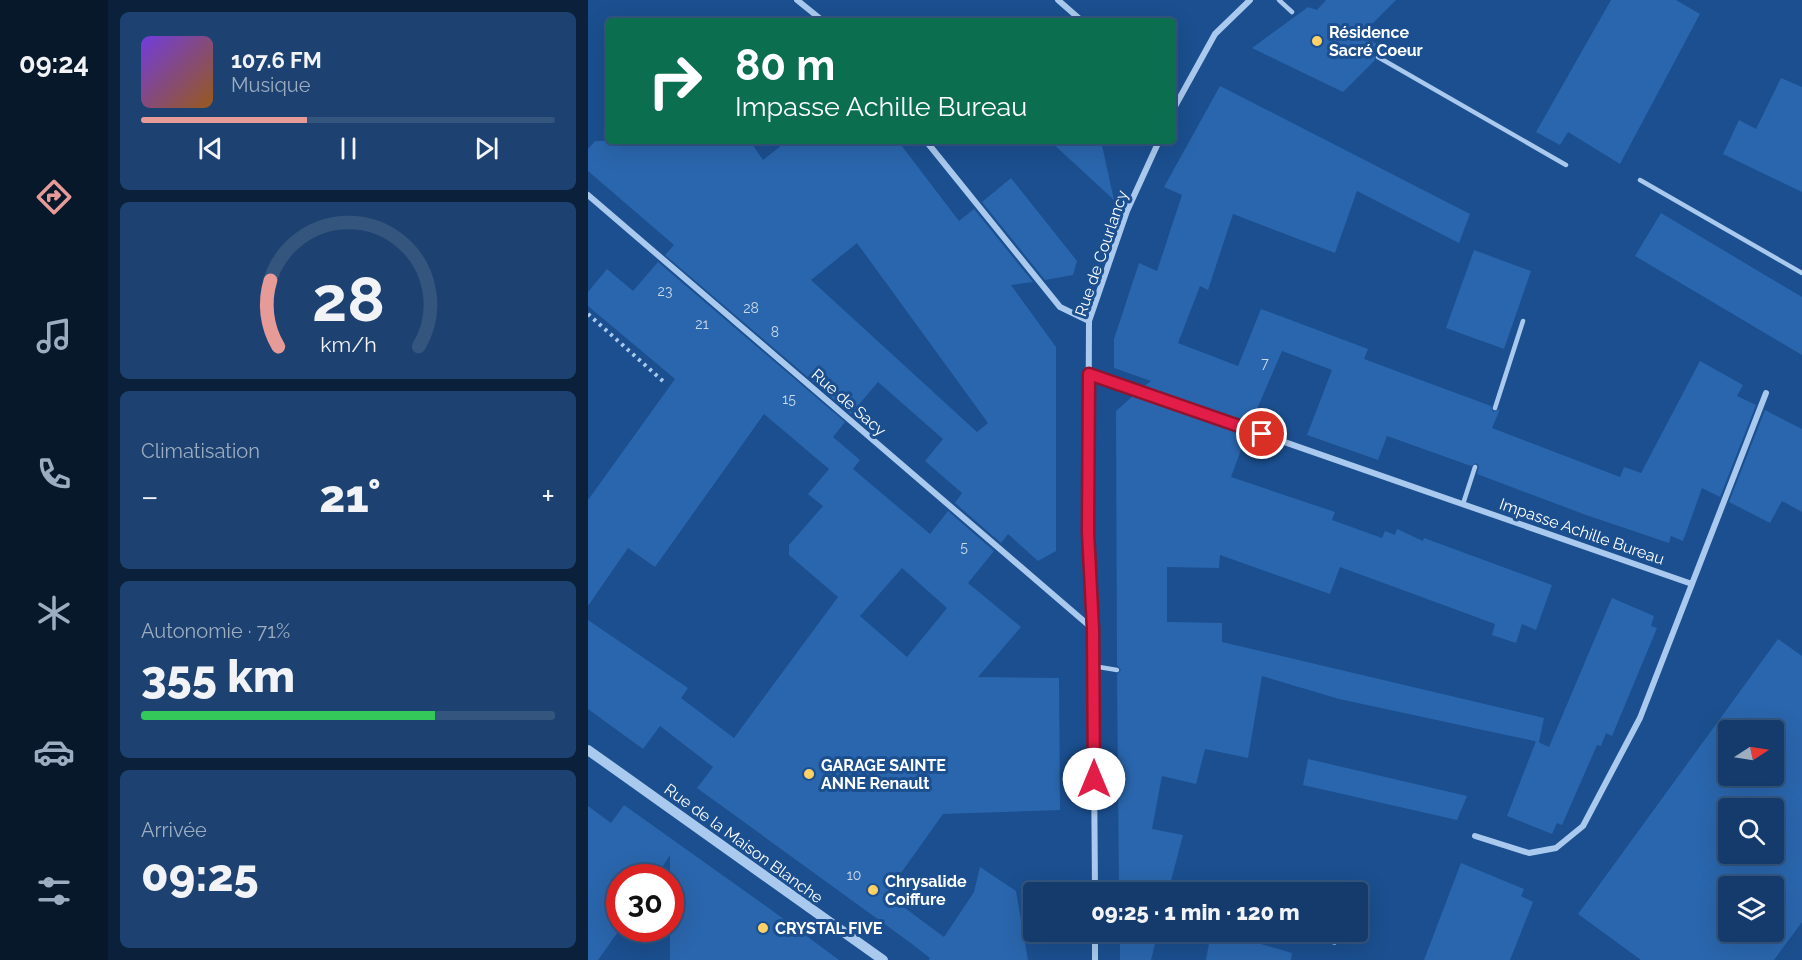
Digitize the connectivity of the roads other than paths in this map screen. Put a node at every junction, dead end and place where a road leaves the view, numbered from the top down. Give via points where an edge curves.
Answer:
1 (797, 0) edge
2 (1058, 0) edge
3 (1250, 0) edge
4 (1279, 0) edge
5 (1292, 12) dead end
6 (819, 18) edge
7 (1079, 18) edge
8 (1378, 57) dead end
9 (1176, 102) edge
10 (928, 144) edge
11 (1158, 144) edge
12 (1566, 165) dead end
13 (1640, 180) dead end
14 (588, 195) edge
15 (1802, 273) edge
16 (1089, 321) junction
17 (1524, 321) dead end
18 (1089, 374) junction
19 (1766, 393) dead end
20 (1495, 408) dead end
21 (1475, 467) dead end
22 (1463, 504) junction
23 (1692, 584) junction
24 (1093, 629) junction
25 (1093, 666) junction
26 (1117, 670) dead end
27 (588, 750) edge
28 (1475, 836) dead end
29 (1095, 882) edge
30 (1095, 942) edge
31 (883, 960) edge
32 (1095, 960) edge

1 - 6 street
2 - 7 street
3 - 9 street via 1215,34
4 - 5 lane
8 - 12 lane
10 - 16 street via 1060,307
11 - 16 street, Rue de Courlancy via 1127,211
13 - 15 lane
14 - 24 street, Rue de Sacy
16 - 18 street, Rue de Courlancy
17 - 20 lane
18 - 22 street, Impasse Achille Bureau
18 - 24 street, Rue de Courlancy via 1088,532
19 - 23 street
21 - 22 lane
22 - 23 street, Impasse Achille Bureau
23 - 28 street via 1640,718 1583,826 1556,848 1529,853
24 - 25 street, Rue de Courlancy
25 - 26 lane
25 - 29 street, Rue de Courlancy
27 - 31 street, Rue de la Maison Blanche
30 - 32 street

